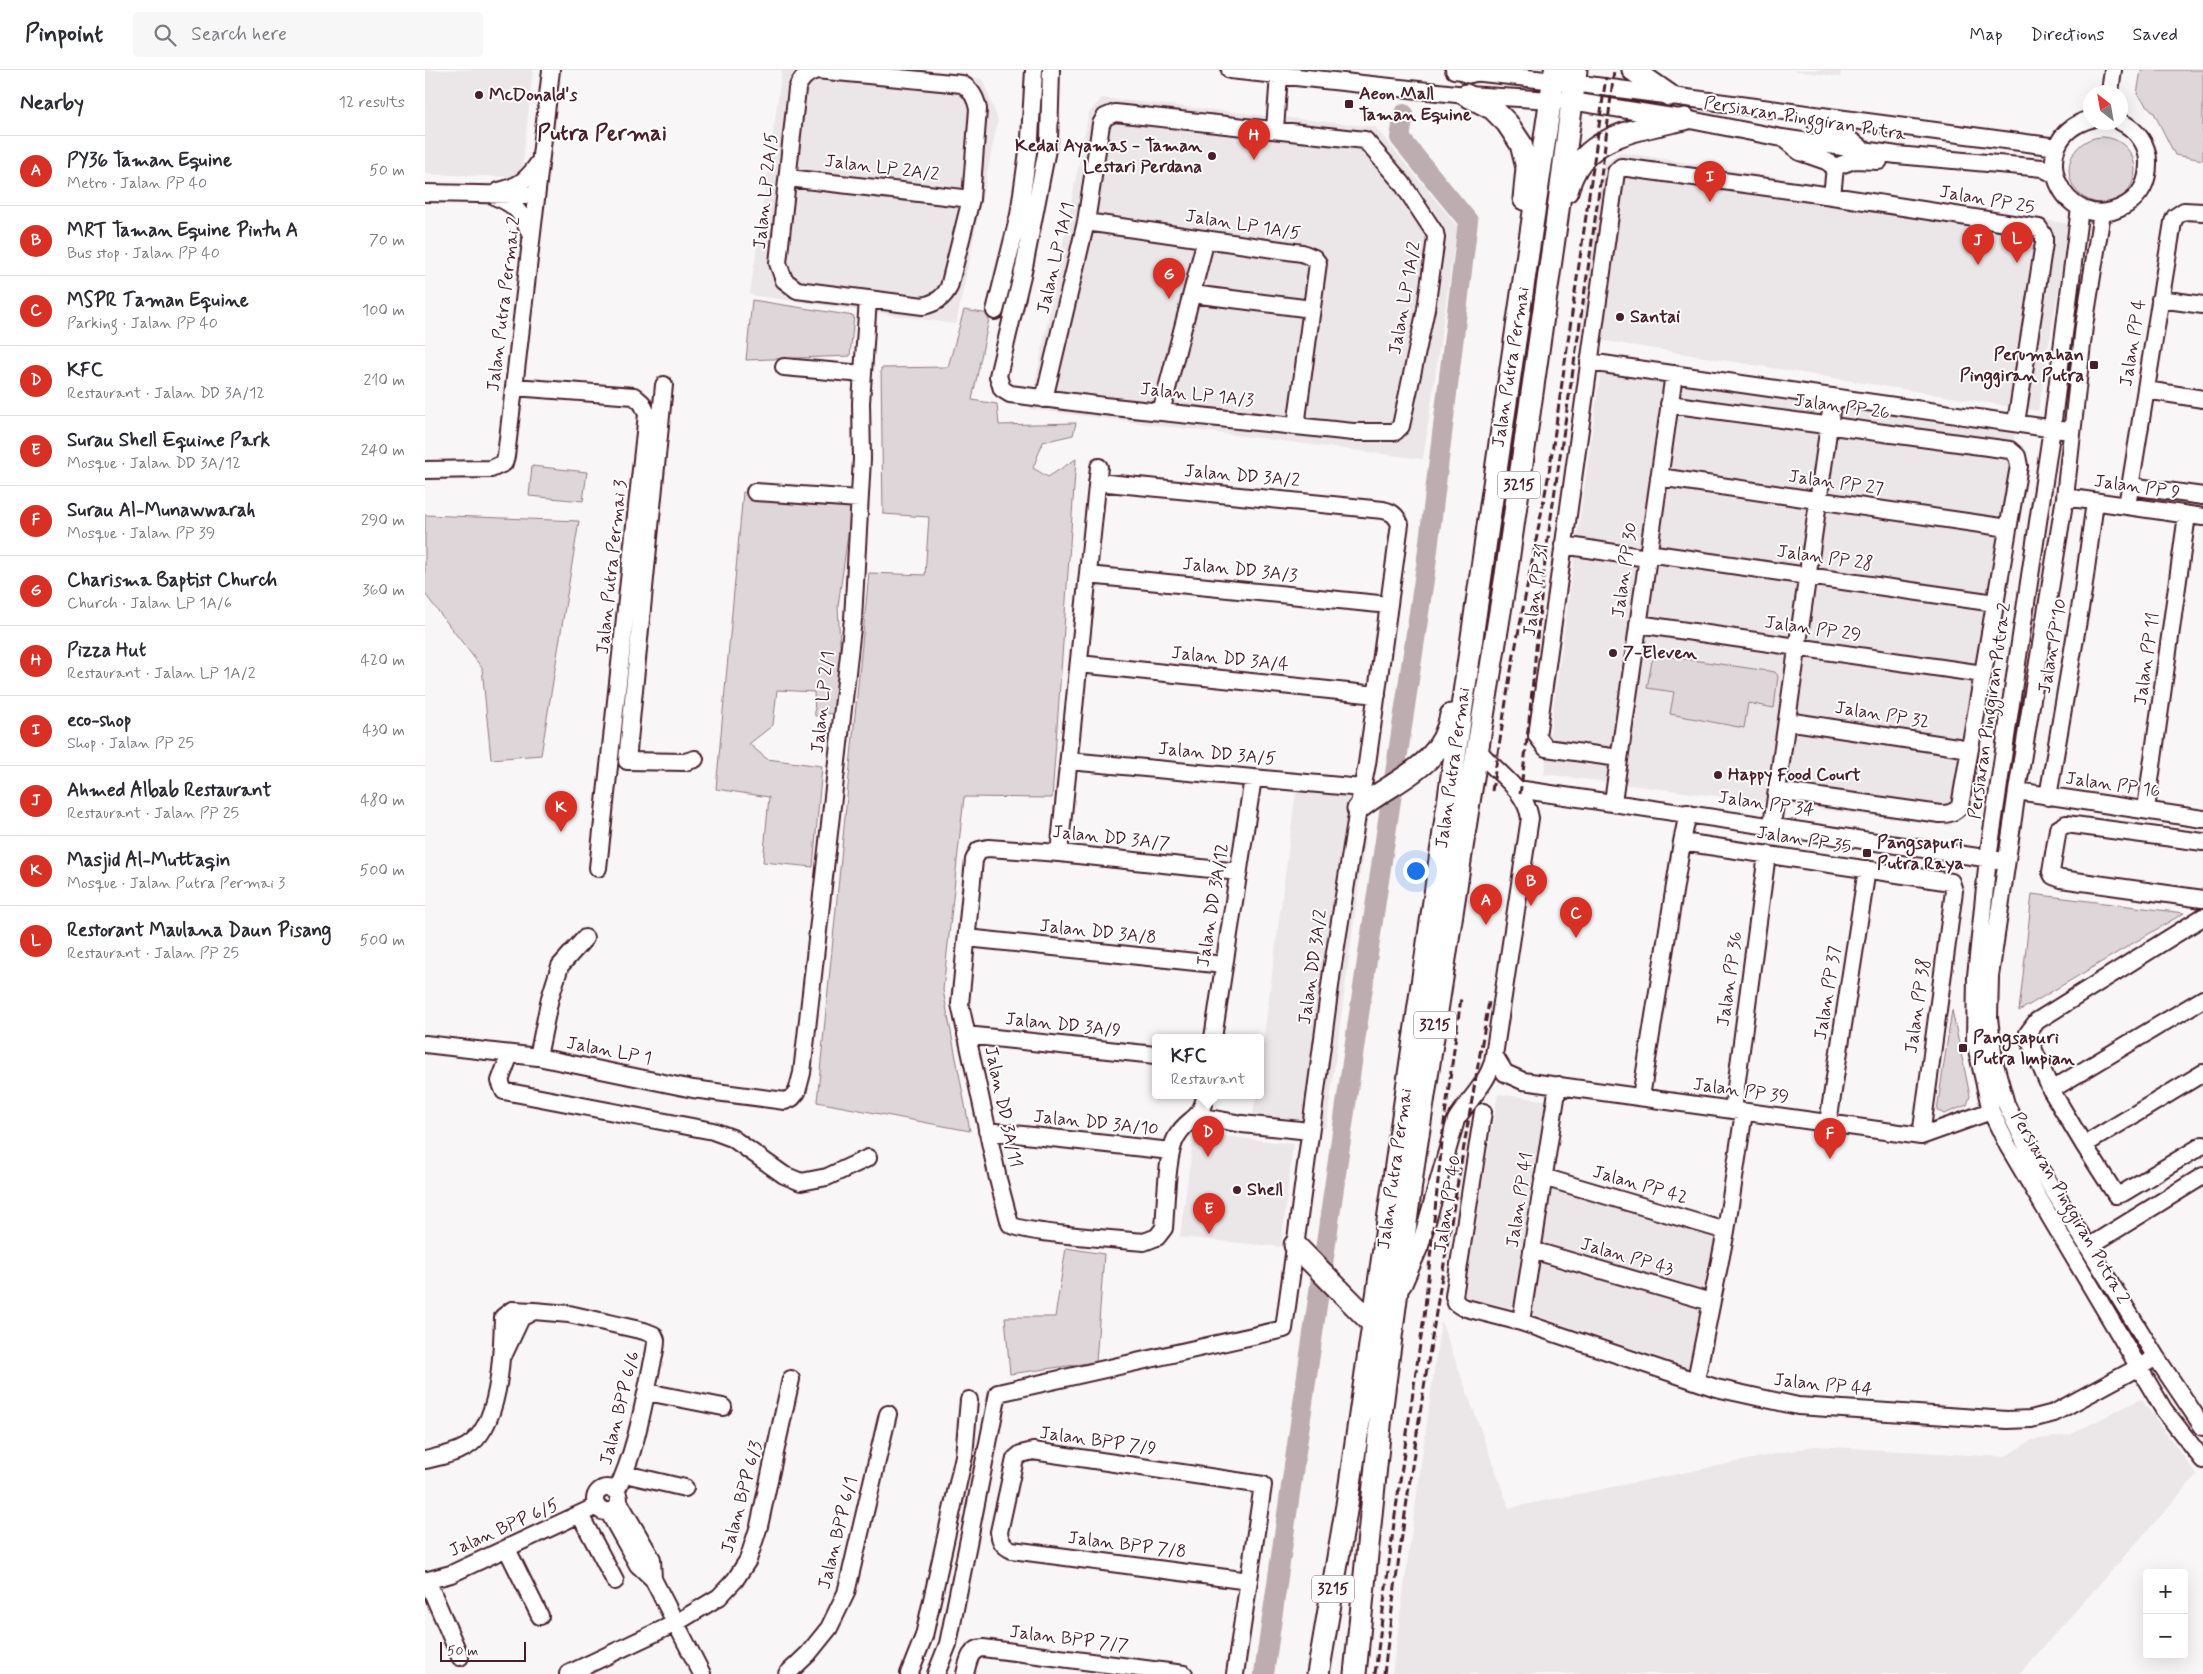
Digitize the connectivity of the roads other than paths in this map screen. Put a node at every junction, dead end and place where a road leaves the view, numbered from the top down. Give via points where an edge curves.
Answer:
1 (551, 70) edge
2 (1034, 70) edge
3 (1051, 70) edge
4 (1230, 70) edge
5 (1633, 70) edge
6 (2113, 70) edge
7 (1466, 71) edge
8 (893, 74) edge
9 (1279, 75) junction
10 (1563, 84) edge
11 (2111, 85) edge
12 (1466, 94) junction
13 (1669, 95) junction
14 (1815, 115) junction
15 (1685, 119) junction
16 (2083, 122) edge
17 (1101, 124) joint
18 (2128, 126) edge
19 (1275, 129) junction
20 (1782, 138) junction
21 (2057, 147) junction
22 (1864, 149) junction
23 (1897, 155) junction
24 (540, 161) junction
25 (1835, 167) junction
26 (2054, 174) junction
27 (787, 178) junction
28 (425, 193) edge
29 (487, 194) junction
30 (536, 195) junction
31 (1832, 196) junction
32 (971, 199) junction
33 (2081, 208) junction
34 (2203, 212) edge
35 (2102, 213) junction
36 (1557, 218) junction
37 (1086, 222) junction
38 (531, 237) junction
39 (1206, 239) junction
40 (1192, 294) junction
41 (868, 299) junction
42 (2160, 299) junction
43 (2203, 305) edge
44 (1312, 309) junction
45 (1519, 309) junction
46 (995, 311) dead end
47 (1589, 362) junction
48 (784, 368) dead end
49 (863, 374) junction
50 (1674, 374) junction
51 (664, 385) dead end
52 (514, 387) junction
53 (2146, 390) junction
54 (1833, 397) junction
55 (1044, 399) junction
56 (2203, 399) edge
57 (1669, 404) junction
58 (1161, 412) junction
59 (2016, 423) junction
60 (1295, 426) junction
61 (1401, 426) joint
62 (1829, 426) junction
63 (2052, 428) junction
64 (2072, 431) junction
65 (425, 470) edge
66 (1659, 477) junction
67 (2130, 486) junction
68 (755, 492) dead end
69 (2203, 496) edge
70 (2065, 497) junction
71 (859, 499) junction
72 (1818, 500) junction
73 (2095, 502) junction
74 (2127, 506) junction
75 (2187, 515) junction
76 (2203, 517) edge
77 (2008, 528) junction
78 (1563, 545) junction
79 (1648, 556) junction
80 (1483, 559) junction
81 (1088, 575) junction
82 (1808, 576) junction
83 (1995, 603) junction
84 (1389, 605) junction
85 (1638, 624) junction
86 (1797, 647) junction
87 (1079, 664) junction
88 (1983, 674) junction
89 (1377, 695) junction
90 (1787, 721) junction
91 (1970, 749) junction
92 (1478, 750) junction
93 (1619, 758) junction
94 (695, 759) dead end
95 (1069, 761) junction
96 (1253, 778) junction
97 (1517, 789) junction
98 (1777, 791) junction
99 (2017, 791) junction
100 (1365, 797) junction
101 (2048, 797) junction
102 (1613, 802) junction
103 (2146, 809) junction
104 (1688, 813) junction
105 (2203, 819) edge
106 (1772, 825) junction
107 (1682, 842) junction
108 (2203, 842) edge
109 (979, 850) joint
110 (1059, 853) junction
111 (1767, 854) junction
112 (1989, 858) junction
113 (2008, 861) junction
114 (598, 868) dead end
115 (1867, 869) junction
116 (1239, 872) junction
117 (1951, 882) joint
118 (2203, 899) edge
119 (2203, 917) edge
120 (585, 938) dead end
121 (967, 938) junction
122 (1224, 966) junction
123 (2203, 999) edge
124 (966, 1034) junction
125 (1214, 1034) edge
126 (425, 1044) edge
127 (511, 1054) junction
128 (1152, 1055) edge
129 (1494, 1055) junction
130 (538, 1057) junction
131 (2203, 1073) edge
132 (1523, 1081) junction
133 (1559, 1085) junction
134 (2051, 1090) junction
135 (1641, 1097) junction
136 (1204, 1099) edge
137 (785, 1101) joint
138 (1466, 1103) junction
139 (1991, 1110) junction
140 (1738, 1111) junction
141 (1483, 1112) dead end
142 (1198, 1116) junction
143 (1828, 1123) junction
144 (987, 1131) junction
145 (1310, 1131) junction
146 (1921, 1136) junction
147 (2084, 1145) junction
148 (2203, 1145) edge
149 (1171, 1151) junction
150 (868, 1158) dead end
151 (2203, 1176) edge
152 (1543, 1177) junction
153 (1726, 1230) junction
154 (2087, 1247) junction
155 (1301, 1250) junction
156 (1532, 1250) junction
157 (1396, 1300) junction
158 (1456, 1302) joint
159 (1711, 1302) junction
160 (1521, 1322) junction
161 (1373, 1324) junction
162 (2156, 1357) junction
163 (2138, 1367) junction
164 (791, 1379) dead end
165 (1696, 1380) junction
166 (647, 1392) junction
167 (969, 1400) dead end
168 (723, 1407) dead end
169 (888, 1414) dead end
170 (2203, 1427) edge
171 (425, 1460) edge
172 (2203, 1460) edge
173 (625, 1474) junction
174 (685, 1488) dead end
175 (610, 1503) junction
176 (580, 1515) junction
177 (1002, 1544) joint
178 (507, 1549) junction
179 (426, 1581) edge
180 (615, 1581) dead end
181 (1249, 1581) junction
182 (540, 1616) dead end
183 (677, 1623) junction
184 (460, 1657) dead end
185 (568, 1674) edge
186 (702, 1674) edge
187 (787, 1674) edge
188 (909, 1674) edge
189 (936, 1674) edge
190 (965, 1674) edge
191 (1184, 1674) edge
192 (1235, 1674) edge
193 (1318, 1674) edge
194 (1355, 1674) edge

1 - 24 street, Jalan Putra Permai 2
2 - 46 street via 1030,138 1019,215
3 - 55 street, Jalan LP 1A/3 via 1049,139 998,376 1002,389 1010,394
4 - 9 street
5 - 13 main road
6 - 11 street
7 - 10 street
8 - 27 street, Jalan LP 2A/5 via 816,70 804,77 797,89
8 - 32 street via 962,84 973,95 978,109
9 - 12 street
9 - 19 street
10 - 12 street
10 - 13 street, Persiaran Pinggiran Putra
10 - 15 street, Persiaran Pinggiran Putra
10 - 36 main road, Jalan Putra Permai / 3215
10 - 45 main road, Jalan Putra Permai / 3215 via 1544,160
12 - 45 main road via 1493,109 1507,123 1521,144 1527,168 1520,245
13 - 14 street, Persiaran Pinggiran Putra
14 - 21 street, Persiaran Pinggiran Putra
14 - 22 street via 1817,127 1843,135
15 - 20 street, Persiaran Pinggiran Putra
15 - 36 main road via 1625,133 1585,156 1574,172
16 - 21 street via 2072,127
17 - 19 street, Jalan LP 1A/2 via 1105,117 1115,113
17 - 37 street, Jalan LP 1A/1
18 - 35 street via 2144,144 2149,159 2148,175 2142,190 2131,202 2118,210
19 - 61 street, Jalan LP 1A/2 via 1365,140 1402,183 1435,233 1426,310
20 - 22 street, Persiaran Pinggiran Putra
20 - 25 street via 1800,152
21 - 26 street via 2053,160
22 - 23 street, Persiaran Pinggiran Putra
23 - 25 street via 1879,161 1853,160
23 - 26 street, Persiaran Pinggiran Putra via 2043,168
24 - 29 street via 515,188
24 - 30 street, Jalan Putra Permai 2
25 - 31 street
26 - 33 street via 2068,200
27 - 32 street, Jalan LP 2A/2
27 - 41 street, Jalan LP 2A/5 via 778,263 784,280 797,290
28 - 29 street
29 - 30 street
29 - 38 street via 511,202 521,213
30 - 38 street, Jalan Putra Permai 2
31 - 47 street, Jalan PP 25 via 1621,167 1616,172
31 - 59 street, Jalan PP 25 via 2039,228 2045,243
32 - 41 street via 949,287 939,300 923,306
33 - 35 street
33 - 63 street, Persiaran Pinggiran Putra 2
34 - 42 street, Jalan PP 4 via 2184,210 2175,217
35 - 64 street, Persiaran Pinggiran Putra 2
36 - 92 main road, Jalan Putra Permai / 3215
37 - 39 street, Jalan LP 1A/5
37 - 55 street, Jalan LP 1A/1
38 - 52 street, Jalan Putra Permai 2
39 - 40 street
39 - 44 street, Jalan LP 1A/5 via 1302,253 1314,258 1318,263
40 - 44 street
40 - 58 street
41 - 49 street, Jalan LP 2/1
42 - 43 street
42 - 53 street, Jalan PP 4
44 - 60 street, Jalan LP 1A/5
45 - 80 main road, Jalan Putra Permai / 3215
47 - 50 street
47 - 78 street, Jalan PP 31
48 - 49 street
49 - 71 street, Jalan LP 2/1
50 - 54 street
50 - 57 street, Jalan PP 30
51 - 94 street via 627,761 685,762
52 - 65 street, Jalan Putra Permai 2 via 504,463 491,469
52 - 114 street, Jalan Putra Permai 3 via 634,396 642,402 647,414
53 - 56 street
53 - 67 street, Jalan PP 4
54 - 59 street
54 - 62 street
55 - 58 street, Jalan LP 1A/3
57 - 62 street, Jalan PP 26
57 - 66 street, Jalan PP 30
58 - 60 street, Jalan LP 1A/3
59 - 63 street
60 - 61 street, Jalan LP 1A/3 via 1384,434 1395,432
62 - 72 street
62 - 77 street, Jalan PP 26 via 2010,450 2017,456 2019,466
63 - 64 street
63 - 112 street, Persiaran Pinggiran Putra 2
64 - 70 street, Persiaran Pinggiran Putra 2
66 - 72 street, Jalan PP 27
66 - 79 street, Jalan PP 30
67 - 69 street
67 - 74 street, Jalan PP 4
68 - 71 street
70 - 73 street, Jalan PP 9
70 - 99 street, Persiaran Pinggiran Putra 2
71 - 137 street, Jalan LP 2/1 via 853,619 811,1004 797,1092
72 - 77 street, Jalan PP 27
72 - 82 street
73 - 74 street, Jalan PP 9
73 - 101 street, Jalan PP 10
74 - 75 street, Jalan PP 9
75 - 76 street, Jalan PP 9
75 - 103 street, Jalan PP 11
77 - 83 street
78 - 79 street, Jalan PP 28
78 - 93 street, Jalan PP 31 via 1537,736 1546,748
79 - 82 street, Jalan PP 28
79 - 85 street, Jalan PP 30
80 - 100 main road via 1466,616 1448,732 1417,771
80 - 161 main road, Jalan Putra Permai / 3215
81 - 84 street, Jalan DD 3A/3
81 - 84 street, Jalan DD 3A/2 via 1098,475 1390,511 1400,524
81 - 87 street
82 - 83 street, Jalan PP 28
82 - 86 street
83 - 88 street
84 - 89 street, Jalan DD 3A/2
85 - 86 street, Jalan PP 29
85 - 93 street, Jalan PP 30
86 - 88 street, Jalan PP 29
86 - 90 street
87 - 89 street, Jalan DD 3A/4
87 - 95 street
88 - 91 street
89 - 100 street, Jalan DD 3A/2
90 - 91 street, Jalan PP 32
90 - 98 street
91 - 98 street via 1960,806 1948,814
92 - 97 street
92 - 157 main road, Jalan Putra Permai / 3215 via 1417,1142
93 - 102 street, Jalan PP 30
95 - 96 street, Jalan DD 3A/5
95 - 110 street
96 - 100 street, Jalan DD 3A/5
96 - 116 street, Jalan DD 3A/12
97 - 102 street, Jalan PP 34
97 - 129 street via 1530,818
98 - 106 street
99 - 101 street, Jalan PP 16
99 - 113 street, Persiaran Pinggiran Putra 2
100 - 145 street, Jalan DD 3A/2 via 1332,972
101 - 103 street, Jalan PP 16
102 - 104 street, Jalan PP 34
103 - 105 street, Jalan PP 16
104 - 106 street, Jalan PP 34
104 - 107 street
106 - 112 street, Jalan PP 34
107 - 111 street, Jalan PP 35
107 - 135 street
108 - 118 street via 2066,824 2058,829 2051,872 2061,879
109 - 110 street, Jalan DD 3A/7
109 - 121 street, Jalan DD 3A/11 via 974,860
110 - 116 street, Jalan DD 3A/7
111 - 115 street, Jalan PP 35
111 - 140 street, Jalan PP 36
112 - 113 street, Jalan PP 34
112 - 139 street, Persiaran Pinggiran Putra 2 via 1976,976 1975,1040
113 - 154 street, Persiaran Pinggiran Putra 2 via 1990,976 1989,1018 1994,1061 2006,1104 2029,1150
115 - 117 street, Jalan PP 35
115 - 143 street, Jalan PP 37
116 - 122 street, Jalan DD 3A/12
117 - 146 street, Jalan PP 38 via 1954,891
119 - 134 street via 2033,1024 2028,1033 2029,1039
120 - 130 street via 560,966
121 - 122 street, Jalan DD 3A/8
121 - 124 street, Jalan DD 3A/11 via 960,1004
122 - 125 street, Jalan DD 3A/12
123 - 134 street
124 - 128 street, Jalan DD 3A/9
124 - 144 street, Jalan DD 3A/11
126 - 127 street, Jalan LP 1
127 - 130 street, Jalan LP 1
127 - 150 street via 500,1082 503,1091 713,1131 732,1138 784,1175 801,1182 827,1177
129 - 132 street, Jalan PP 39 via 1505,1073
129 - 138 street via 1489,1076
130 - 137 street, Jalan LP 1 via 693,1089
131 - 147 street
132 - 133 street, Jalan PP 39
132 - 138 street via 1499,1082
133 - 135 street, Jalan PP 39
133 - 152 street, Jalan PP 41
134 - 147 street
135 - 140 street, Jalan PP 39
136 - 142 street
138 - 157 street via 1449,1141 1420,1246
139 - 146 street, Jalan PP 39
139 - 163 street, Persiaran Pinggiran Putra 2 via 2008,1146
140 - 143 street, Jalan PP 39
140 - 153 street, Jalan PP 36
141 - 158 street, Jalan PP 40 via 1454,1296
142 - 145 street
142 - 149 street via 1176,1137
143 - 146 street, Jalan PP 39
144 - 149 street, Jalan DD 3A/10
144 - 149 street, Jalan DD 3A/11 via 1008,1221 1012,1226 1033,1231 1144,1242 1157,1237 1164,1228
145 - 155 street, Jalan DD 3A/2
147 - 148 street via 2116,1194 2123,1193
151 - 154 street
152 - 153 street, Jalan PP 42
152 - 156 street, Jalan PP 41
153 - 159 street, Jalan PP 36
154 - 162 street, Persiaran Pinggiran Putra 2
155 - 161 main road
155 - 189 street, Jalan DD 3A/2 via 1284,1329 998,1394 948,1644
156 - 159 street, Jalan PP 43
156 - 160 street, Jalan PP 41
157 - 194 main road, Jalan Putra Permai / 3215
158 - 160 street, Jalan PP 44 via 1462,1307
159 - 165 street, Jalan PP 36
160 - 165 street, Jalan PP 44
161 - 193 main road, Jalan Putra Permai / 3215
162 - 163 street, Jalan PP 44
162 - 170 street, Persiaran Pinggiran Putra 2
163 - 165 street, Jalan PP 44 via 2054,1413 2031,1419 2007,1420 1799,1406 1716,1388
163 - 172 street, Persiaran Pinggiran Putra 2 via 2164,1410
164 - 183 street, Jalan BPP 6/3 via 759,1526 748,1560 719,1596
166 - 168 street
166 - 171 street, Jalan BPP 6/6 via 656,1345 653,1336 589,1318 534,1311 521,1318 502,1360 493,1404 476,1440 454,1452
166 - 173 street, Jalan BPP 6/6
167 - 188 street via 964,1456 924,1636
169 - 187 street, Jalan BPP 6/1 via 846,1593 829,1628
173 - 174 street
173 - 175 street, Jalan BPP 6/6
175 - 176 street, Jalan BPP 6/5
175 - 183 street via 633,1540 638,1565 653,1579
176 - 178 street, Jalan BPP 6/5
176 - 180 street
177 - 181 street, Jalan BPP 7/8 via 1012,1550
177 - 181 street, Jalan BPP 7/9 via 999,1532 1013,1465 1015,1459 1027,1452 1263,1484
178 - 179 street, Jalan BPP 6/5 via 451,1574
178 - 182 street
179 - 184 street
181 - 192 street
183 - 185 street, Jalan BPP 6/3
183 - 186 street
190 - 191 street, Jalan BPP 7/7 via 971,1654 983,1648

